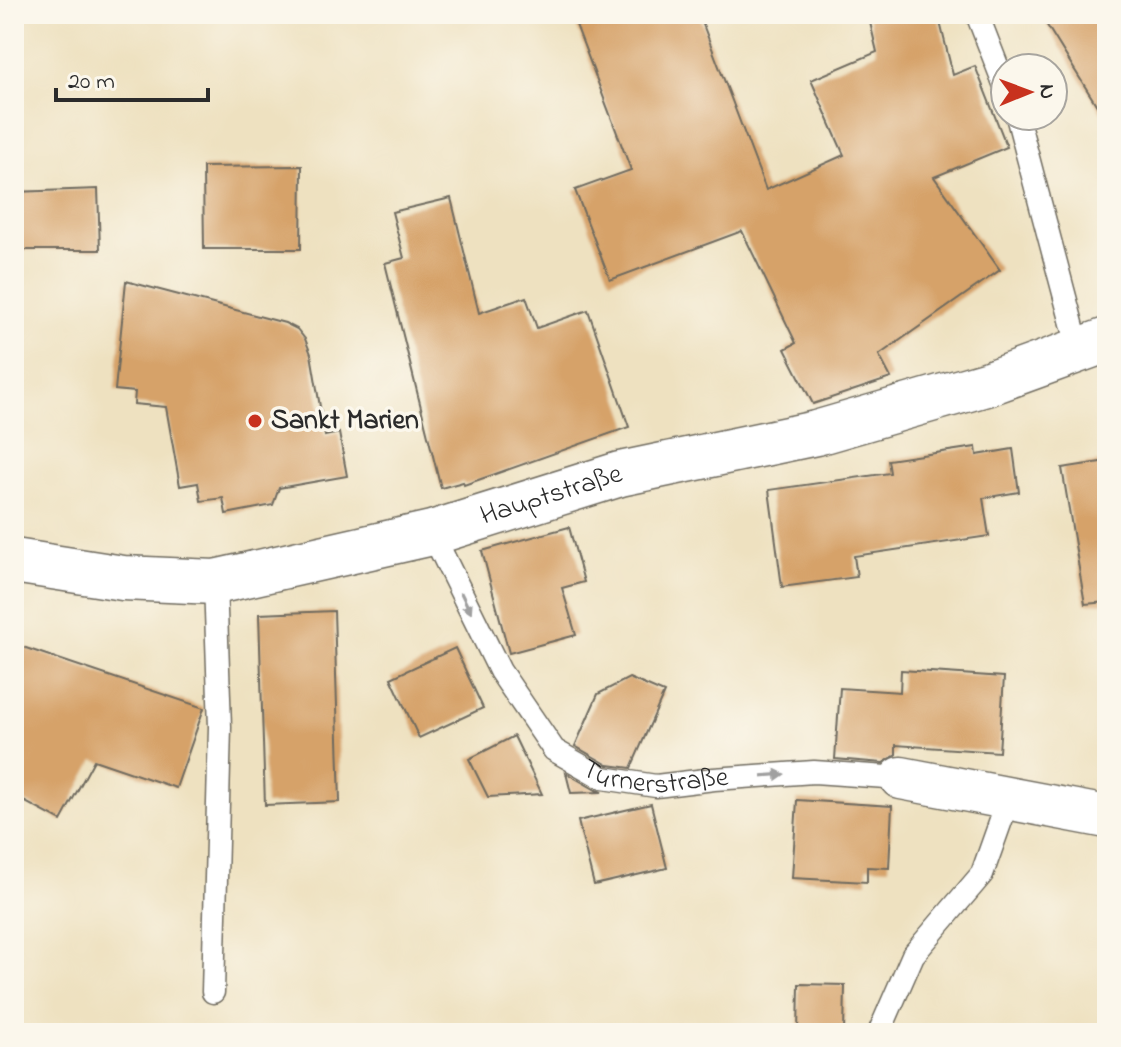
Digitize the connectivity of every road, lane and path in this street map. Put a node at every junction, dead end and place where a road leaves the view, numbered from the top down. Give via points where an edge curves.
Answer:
1 (977, 14) edge
2 (992, 52) edge
3 (1022, 132) edge
4 (1093, 345) edge
5 (432, 533) junction
6 (14, 561) edge
7 (215, 582) junction
8 (901, 778) joint
9 (1009, 798) junction
10 (1107, 817) edge
11 (213, 992) dead end
12 (879, 1033) edge

1 - 2 lane
3 - 4 lane, Hauptstraße
4 - 5 main road, Hauptstraße via 989,383 816,433 620,474
5 - 7 main road, Hauptstraße
5 -> 8 lane, Turnerstraße via 500,671 554,750 603,778 656,786 814,772
6 - 7 main road, Hauptstraße via 123,578
7 - 11 lane via 220,727
8 - 9 street, Turnerstraße
9 - 10 street, Turnerstraße
9 - 12 lane via 982,874 913,955

